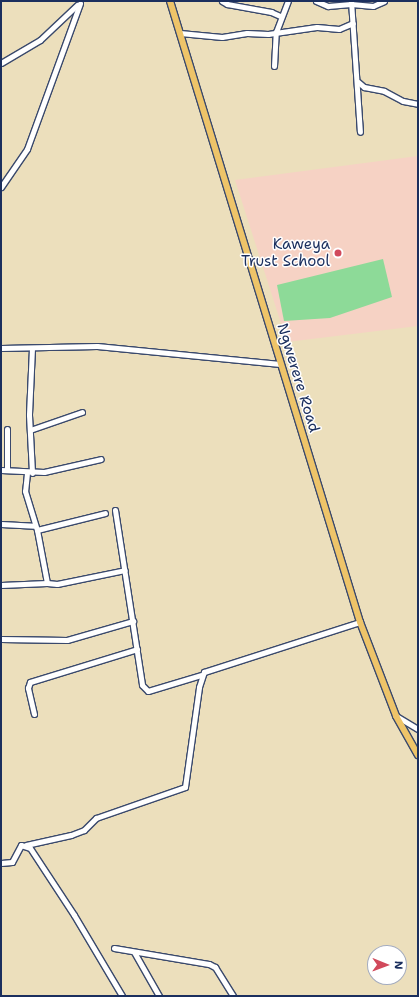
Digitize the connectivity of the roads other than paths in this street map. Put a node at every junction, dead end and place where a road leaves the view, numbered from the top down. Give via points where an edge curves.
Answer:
1 (170, 1) edge
2 (222, 1) edge
3 (288, 1) edge
4 (316, 1) edge
5 (384, 1) edge
6 (80, 2) edge
7 (351, 2) edge
8 (280, 16) junction
9 (353, 23) junction
10 (276, 32) junction
11 (180, 33) junction
12 (2, 64) edge
13 (274, 66) dead end
14 (358, 82) junction
15 (418, 104) edge
16 (360, 132) dead end
17 (1, 187) edge
18 (1, 348) edge
19 (32, 348) junction
20 (280, 364) junction
21 (82, 412) dead end
22 (7, 429) dead end
23 (30, 430) junction
24 (101, 459) dead end
25 (1, 470) edge
26 (8, 470) junction
27 (29, 473) junction
28 (115, 510) dead end
29 (105, 514) dead end
30 (1, 524) edge
31 (35, 528) junction
32 (125, 570) junction
33 (47, 583) junction
34 (1, 585) edge
35 (134, 621) junction
36 (360, 622) junction
37 (1, 639) edge
38 (137, 649) junction
39 (201, 675) junction
40 (34, 714) dead end
41 (396, 716) junction
42 (418, 729) edge
43 (418, 755) edge
44 (26, 844) junction
45 (1, 863) edge
46 (114, 948) dead end
47 (134, 952) junction
48 (122, 996) edge
49 (159, 996) edge
50 (233, 996) edge

1 - 11 main road, Ngwerere Road
2 - 8 street
3 - 8 street
4 - 7 street via 328,6
5 - 7 street via 377,6
6 - 12 street via 40,40
6 - 17 street via 27,149
7 - 9 street
8 - 10 street
9 - 10 street via 339,29 317,27
9 - 14 street
10 - 11 street via 222,37
10 - 13 street
11 - 20 main road, Ngwerere Road
14 - 15 street via 364,87 384,91 403,101
14 - 16 street
18 - 19 street
19 - 20 street via 97,346
19 - 23 street
20 - 36 main road, Ngwerere Road
21 - 23 street
22 - 26 street
23 - 27 street
24 - 27 street
25 - 26 street
26 - 27 street
27 - 31 street via 25,491
28 - 32 street
29 - 31 street
30 - 31 street
31 - 33 street
32 - 33 street via 57,584
32 - 35 street
33 - 34 street
35 - 37 street via 67,640
35 - 38 street
36 - 39 street via 213,668
36 - 41 main road, Ngwerere Road
38 - 39 street via 142,685 148,691
38 - 40 street via 30,682 28,688
39 - 44 street via 185,787 96,818 84,830 71,835
41 - 42 street
41 - 43 main road, Ngwerere Road
44 - 45 street via 21,845 12,862
44 - 48 street via 74,915
46 - 47 street
47 - 49 street
47 - 50 street via 210,964 215,967

